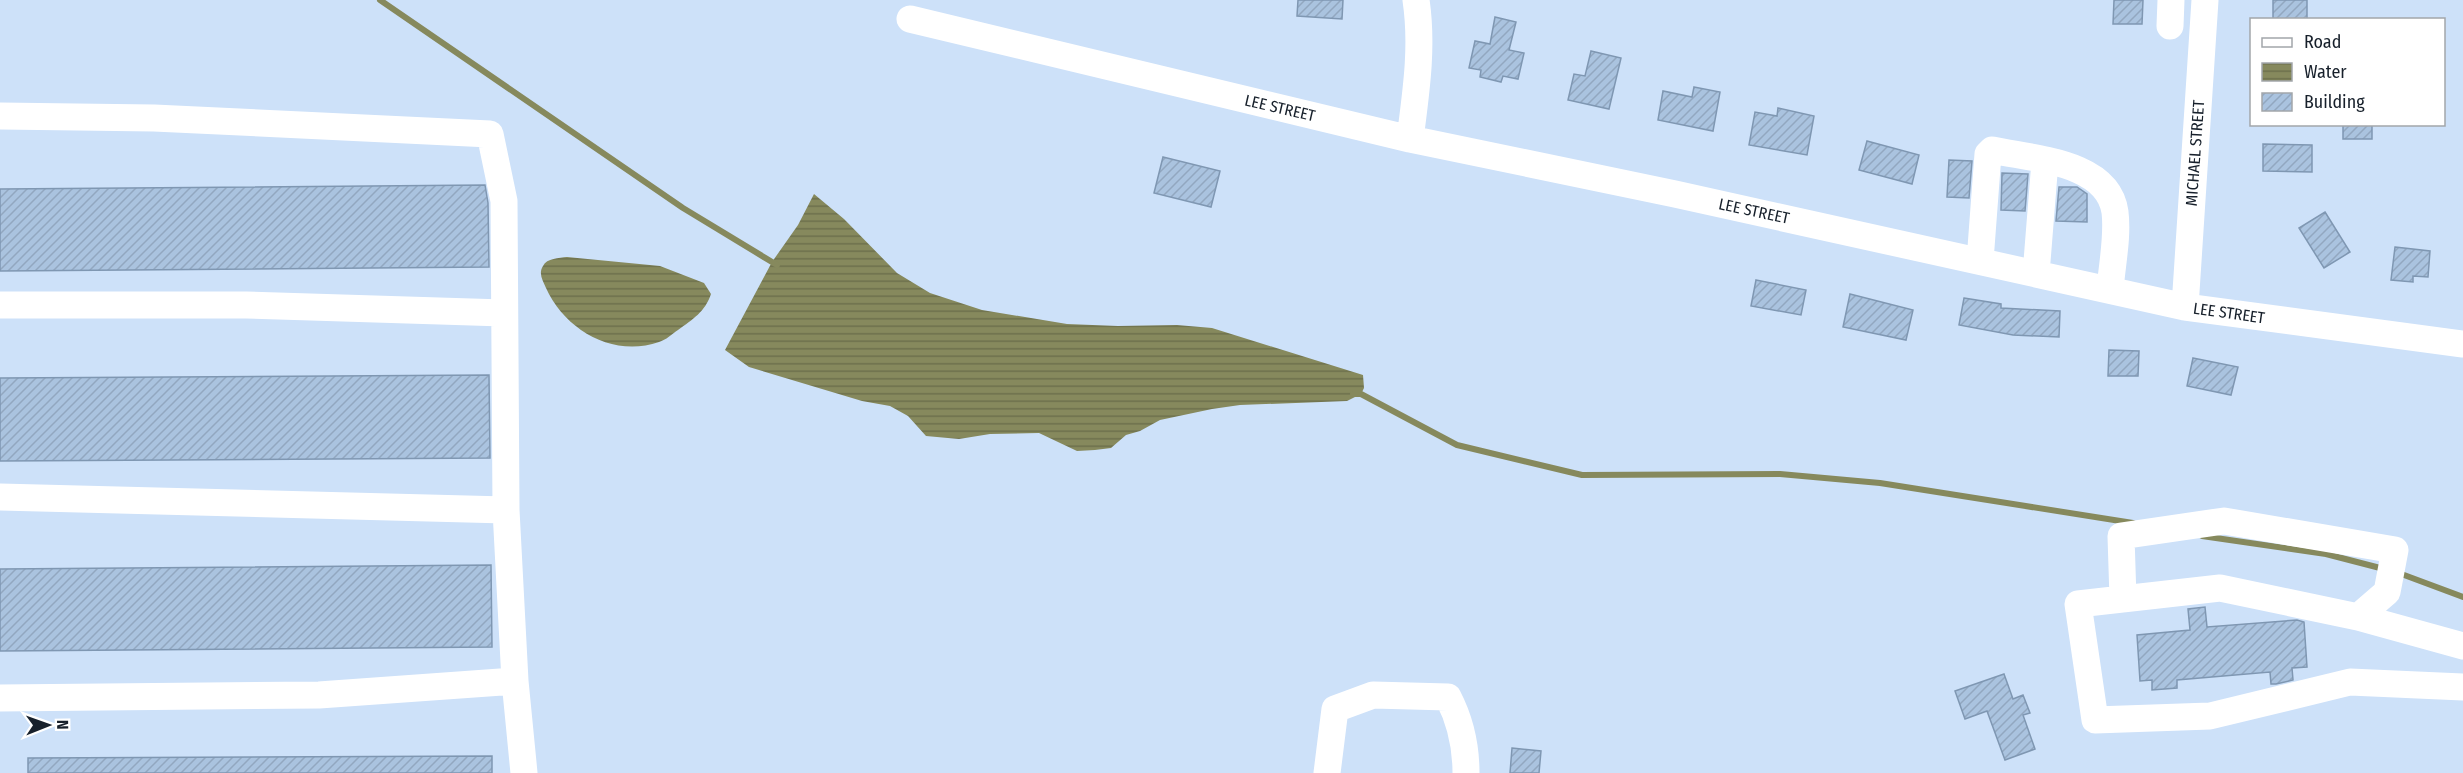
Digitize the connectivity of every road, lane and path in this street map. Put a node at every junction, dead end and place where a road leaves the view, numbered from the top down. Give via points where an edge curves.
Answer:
1 (1416, 0) edge
2 (2205, 0) edge
3 (910, 20) dead end
4 (0, 116) edge
5 (1410, 139) junction
6 (2045, 161) junction
7 (1980, 261) junction
8 (2036, 274) junction
9 (2109, 290) junction
10 (0, 306) edge
11 (2185, 306) junction
12 (504, 313) junction
13 (2463, 344) edge
14 (0, 497) edge
15 (506, 510) junction
16 (2123, 599) junction
17 (2358, 617) junction
18 (2463, 646) edge
19 (515, 681) junction
20 (2463, 687) edge
21 (0, 698) edge
22 (524, 773) edge
23 (1327, 773) edge
24 (1466, 773) edge

1 - 5 street via 1420,59
2 - 11 street, MICHAEL STREET
3 - 5 street, LEE STREET
4 - 12 street via 154,118 490,134 504,201
5 - 7 street, LEE STREET
6 - 7 street via 1992,150 1988,154
6 - 8 street
6 - 9 street via 2075,167 2099,180 2109,193 2115,211
7 - 8 street, LEE STREET
8 - 9 street, LEE STREET
9 - 11 street, LEE STREET
10 - 12 street via 246,304
11 - 13 street, LEE STREET
12 - 15 street
14 - 15 street
15 - 19 street
16 - 17 street via 2220,588
16 - 17 street via 2121,536 2224,521 2395,550 2387,592
16 - 20 street via 2078,604 2095,720 2210,716 2350,682
17 - 18 street
19 - 21 street via 319,695
19 - 22 street
23 - 24 street via 1335,709 1373,695 1448,697 1460,719

